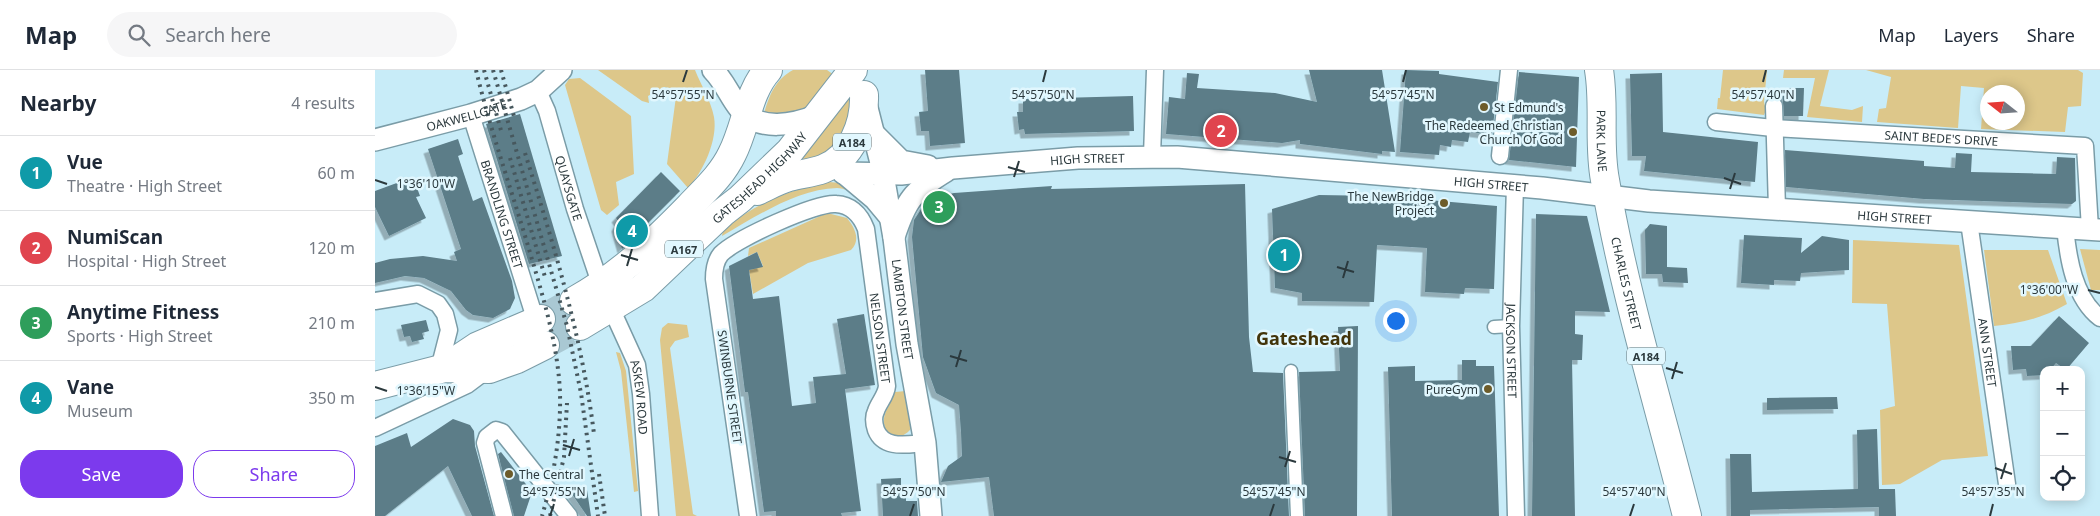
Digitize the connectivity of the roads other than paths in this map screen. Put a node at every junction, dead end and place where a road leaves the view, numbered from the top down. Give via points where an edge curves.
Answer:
1 (713, 70) edge
2 (768, 70) edge
3 (853, 70) edge
4 (1155, 70) edge
5 (1509, 70) edge
6 (1604, 75) edge
7 (551, 77) edge
8 (864, 95) junction
9 (1774, 106) dead end
10 (471, 115) junction
11 (748, 116) junction
12 (818, 116) junction
13 (1716, 122) dead end
14 (1773, 128) junction
15 (873, 132) junction
16 (375, 140) edge
17 (1152, 156) junction
18 (1500, 156) dead end
19 (953, 168) junction
20 (815, 171) junction
21 (843, 173) junction
22 (883, 175) junction
23 (1515, 185) junction
24 (1607, 196) junction
25 (740, 199) junction
26 (1777, 209) junction
27 (1969, 222) junction
28 (2065, 227) junction
29 (892, 228) junction
30 (2095, 229) edge
31 (718, 258) joint
32 (606, 297) junction
33 (375, 301) edge
34 (577, 313) tunnel mouth
35 (2100, 318) edge
36 (540, 325) junction
37 (1511, 326) junction
38 (1494, 327) dead end
39 (442, 369) junction
40 (489, 369) junction
41 (1291, 371) dead end
42 (375, 386) edge
43 (375, 428) edge
44 (925, 443) junction
45 (2007, 484) dead end
46 (649, 513) edge
47 (504, 516) edge
48 (569, 516) edge
49 (748, 516) edge
50 (931, 516) edge
51 (1297, 516) edge
52 (1516, 516) edge
53 (1687, 516) edge

1 - 11 street
2 - 11 highway, A167 via 757,85
3 - 8 street, A184
3 - 12 highway, GATESHEAD HIGHWAY / A167
4 - 17 street
5 - 18 street
6 - 24 highway, PARK LANE / A184 via 1603,164
7 - 10 street, OAKWELLGATE via 521,99
7 - 32 street, QUAYSGATE via 547,111 575,209
8 - 15 street, LAMBTON STREET
8 - 20 highway, A184 via 863,118 856,137 837,160
9 - 14 street
10 - 16 street, OAKWELLGATE
10 - 36 street, BRANDLING STREET
11 - 12 street via 777,124 801,122
11 - 32 highway, GATESHEAD HIGHWAY / A167 via 722,171 631,264
12 - 25 highway, GATESHEAD HIGHWAY / A167 via 790,152
13 - 14 street, SAINT BEDE'S DRIVE
14 - 26 street
14 - 30 street, SAINT BEDE'S DRIVE via 2085,146
15 - 19 street via 901,160 916,165
15 - 22 street, LAMBTON STREET
17 - 19 street, HIGH STREET via 1043,160
17 - 23 street, HIGH STREET
19 - 22 street, HIGH STREET
19 - 29 street via 909,200
20 - 21 highway
20 - 25 highway, A184 via 780,180
21 - 22 street, HIGH STREET
21 - 29 street via 860,184
22 - 29 street, LAMBTON STREET
23 - 24 street, HIGH STREET
23 - 37 street, JACKSON STREET
24 - 26 street, HIGH STREET
24 - 53 highway, CHARLES STREET / A184
25 - 32 highway, GATESHEAD HIGHWAY / A167 via 650,282
26 - 27 street, HIGH STREET
27 - 28 street, HIGH STREET
27 - 45 street, ANN STREET
28 - 30 street, HIGH STREET
28 - 35 street via 2072,269 2089,308
29 - 44 street, LAMBTON STREET
31 - 44 street, NELSON STREET via 762,230 815,208 834,203 859,215 866,230 887,386 874,416 875,427 881,438 892,444
31 - 49 street, SWINBURNE STREET via 714,279
32 - 34 highway, GATESHEAD HIGHWAY / A167
32 - 46 street, ASKEW ROAD via 637,365
33 - 39 street via 419,294 438,304 449,330
36 - 39 highway via 478,346
36 - 40 highway via 509,362
37 - 38 street
37 - 52 street, JACKSON STREET
39 - 40 highway
39 - 42 highway
40 - 43 street via 467,385
41 - 51 street
44 - 50 street
47 - 48 street via 485,443 496,430 502,432

